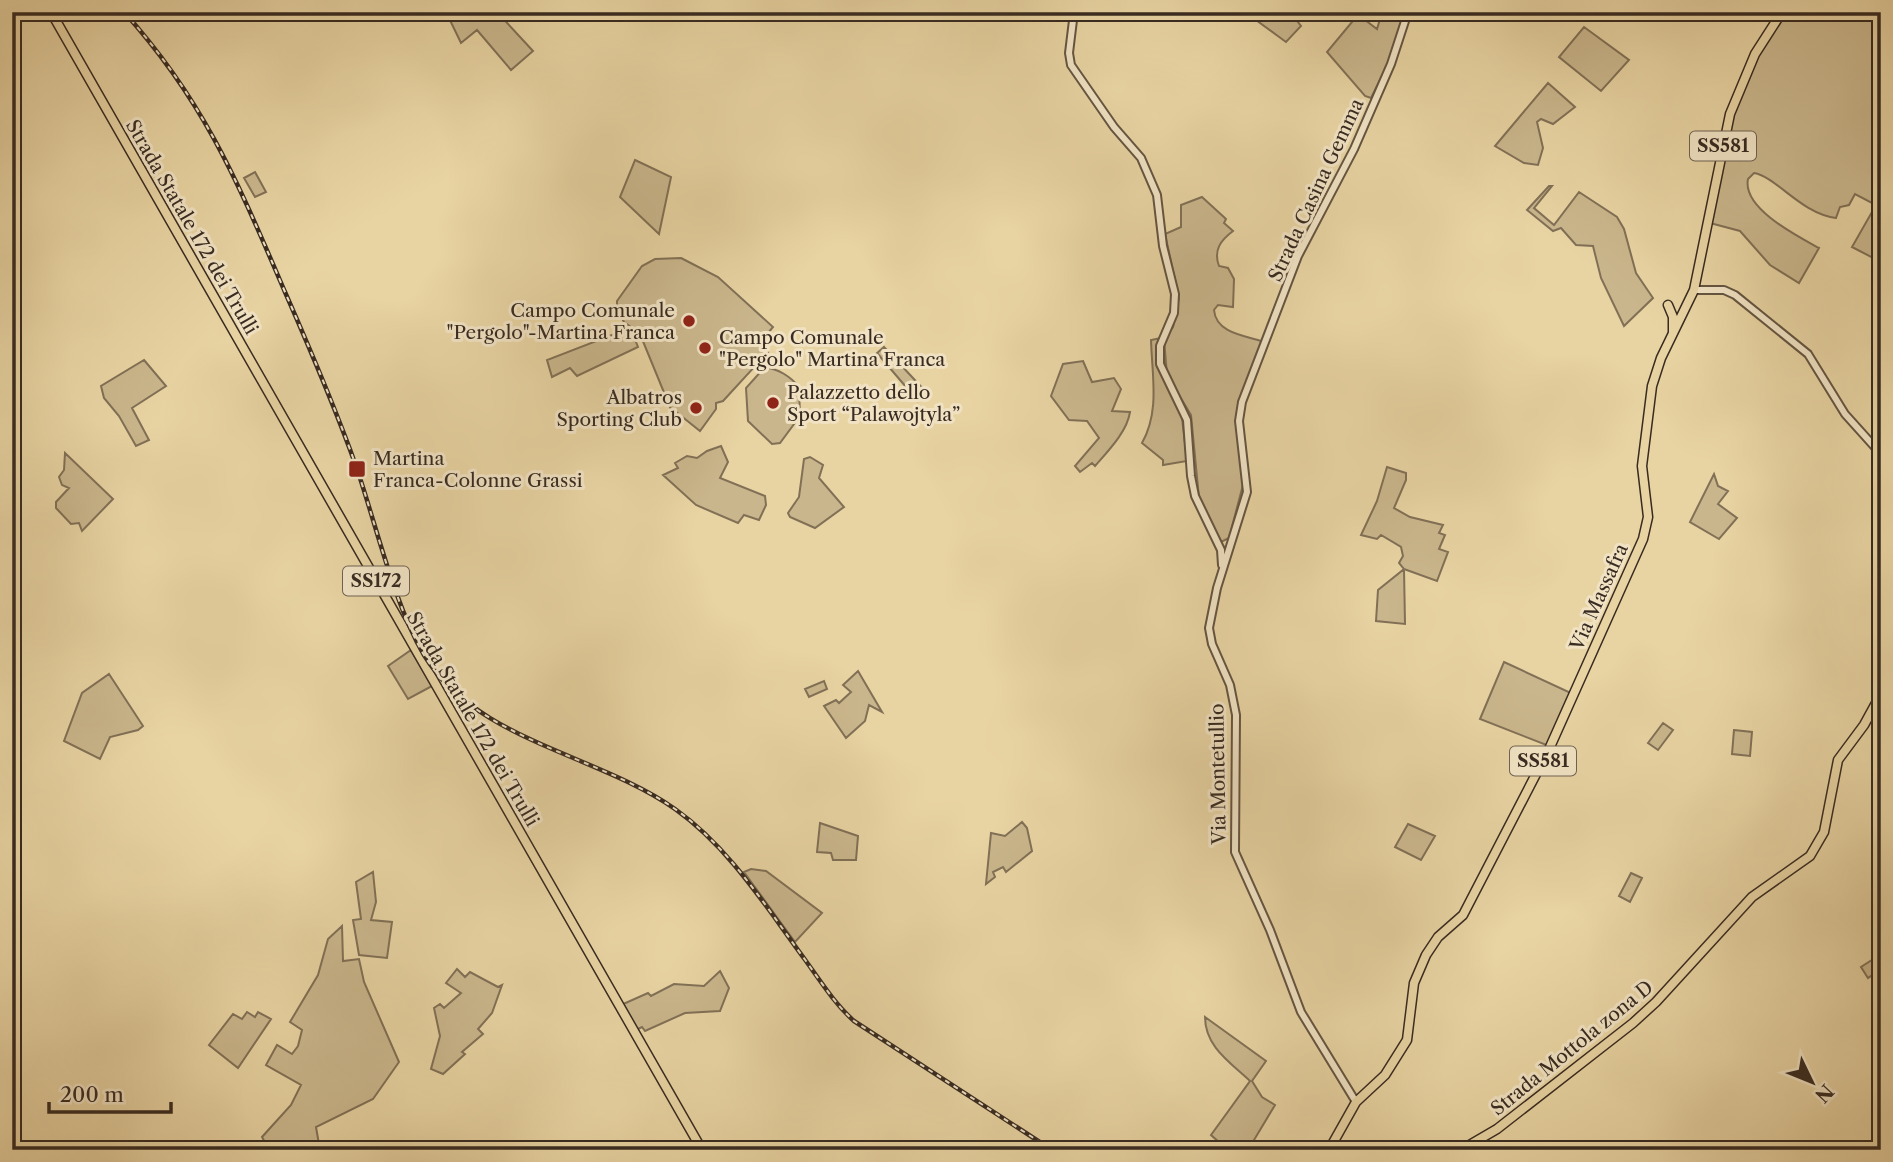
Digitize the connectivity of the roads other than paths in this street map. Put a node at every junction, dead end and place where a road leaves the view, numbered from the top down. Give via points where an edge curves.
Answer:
1 (51, 12) edge
2 (1074, 12) edge
3 (1408, 12) edge
4 (1782, 12) edge
5 (1695, 290) junction
6 (1690, 302) junction
7 (1672, 310) junction
8 (1683, 317) junction
9 (1673, 335) junction
10 (1881, 454) edge
11 (1217, 542) junction
12 (1231, 547) junction
13 (1221, 550) junction
14 (1221, 574) junction
15 (1881, 694) edge
16 (1359, 1099) junction
17 (702, 1150) edge
18 (1329, 1150) edge
19 (1461, 1150) edge

1 - 17 main road, Strada Statale 172 dei Trulli / SS172
2 - 11 street via 1071,65 1141,158 1157,195 1175,294 1174,313 1160,346 1160,364 1187,420 1195,495
3 - 12 street, Strada Casina Gemma via 1354,149 1298,256 1242,402 1239,421 1247,492
4 - 5 main road, Via Massafra / SS581 via 1755,54 1730,114
5 - 6 main road, Via Massafra / SS581
5 - 10 street via 1724,290 1735,295 1808,354 1852,422
6 - 7 main road
6 - 8 main road, Via Massafra / SS581
7 - 8 main road via 1678,318
7 - 9 main road
8 - 9 main road, Via Massafra / SS581
9 - 16 main road, Via Massafra / SS581 via 1661,358 1648,407 1642,466 1648,517 1643,539 1550,747 1463,915 1426,955 1415,984 1407,1040 1385,1075
11 - 12 street
11 - 13 street
12 - 13 street
12 - 14 street, Strada Casina Gemma
13 - 14 street
14 - 16 street, Via Montetullio via 1209,628 1235,708 1235,852 1301,1012
15 - 19 main road, Strada Mottola zona D via 1838,760 1824,832 1810,856 1752,897 1633,1023 1497,1129
16 - 18 main road, Via Massafra / SS581

